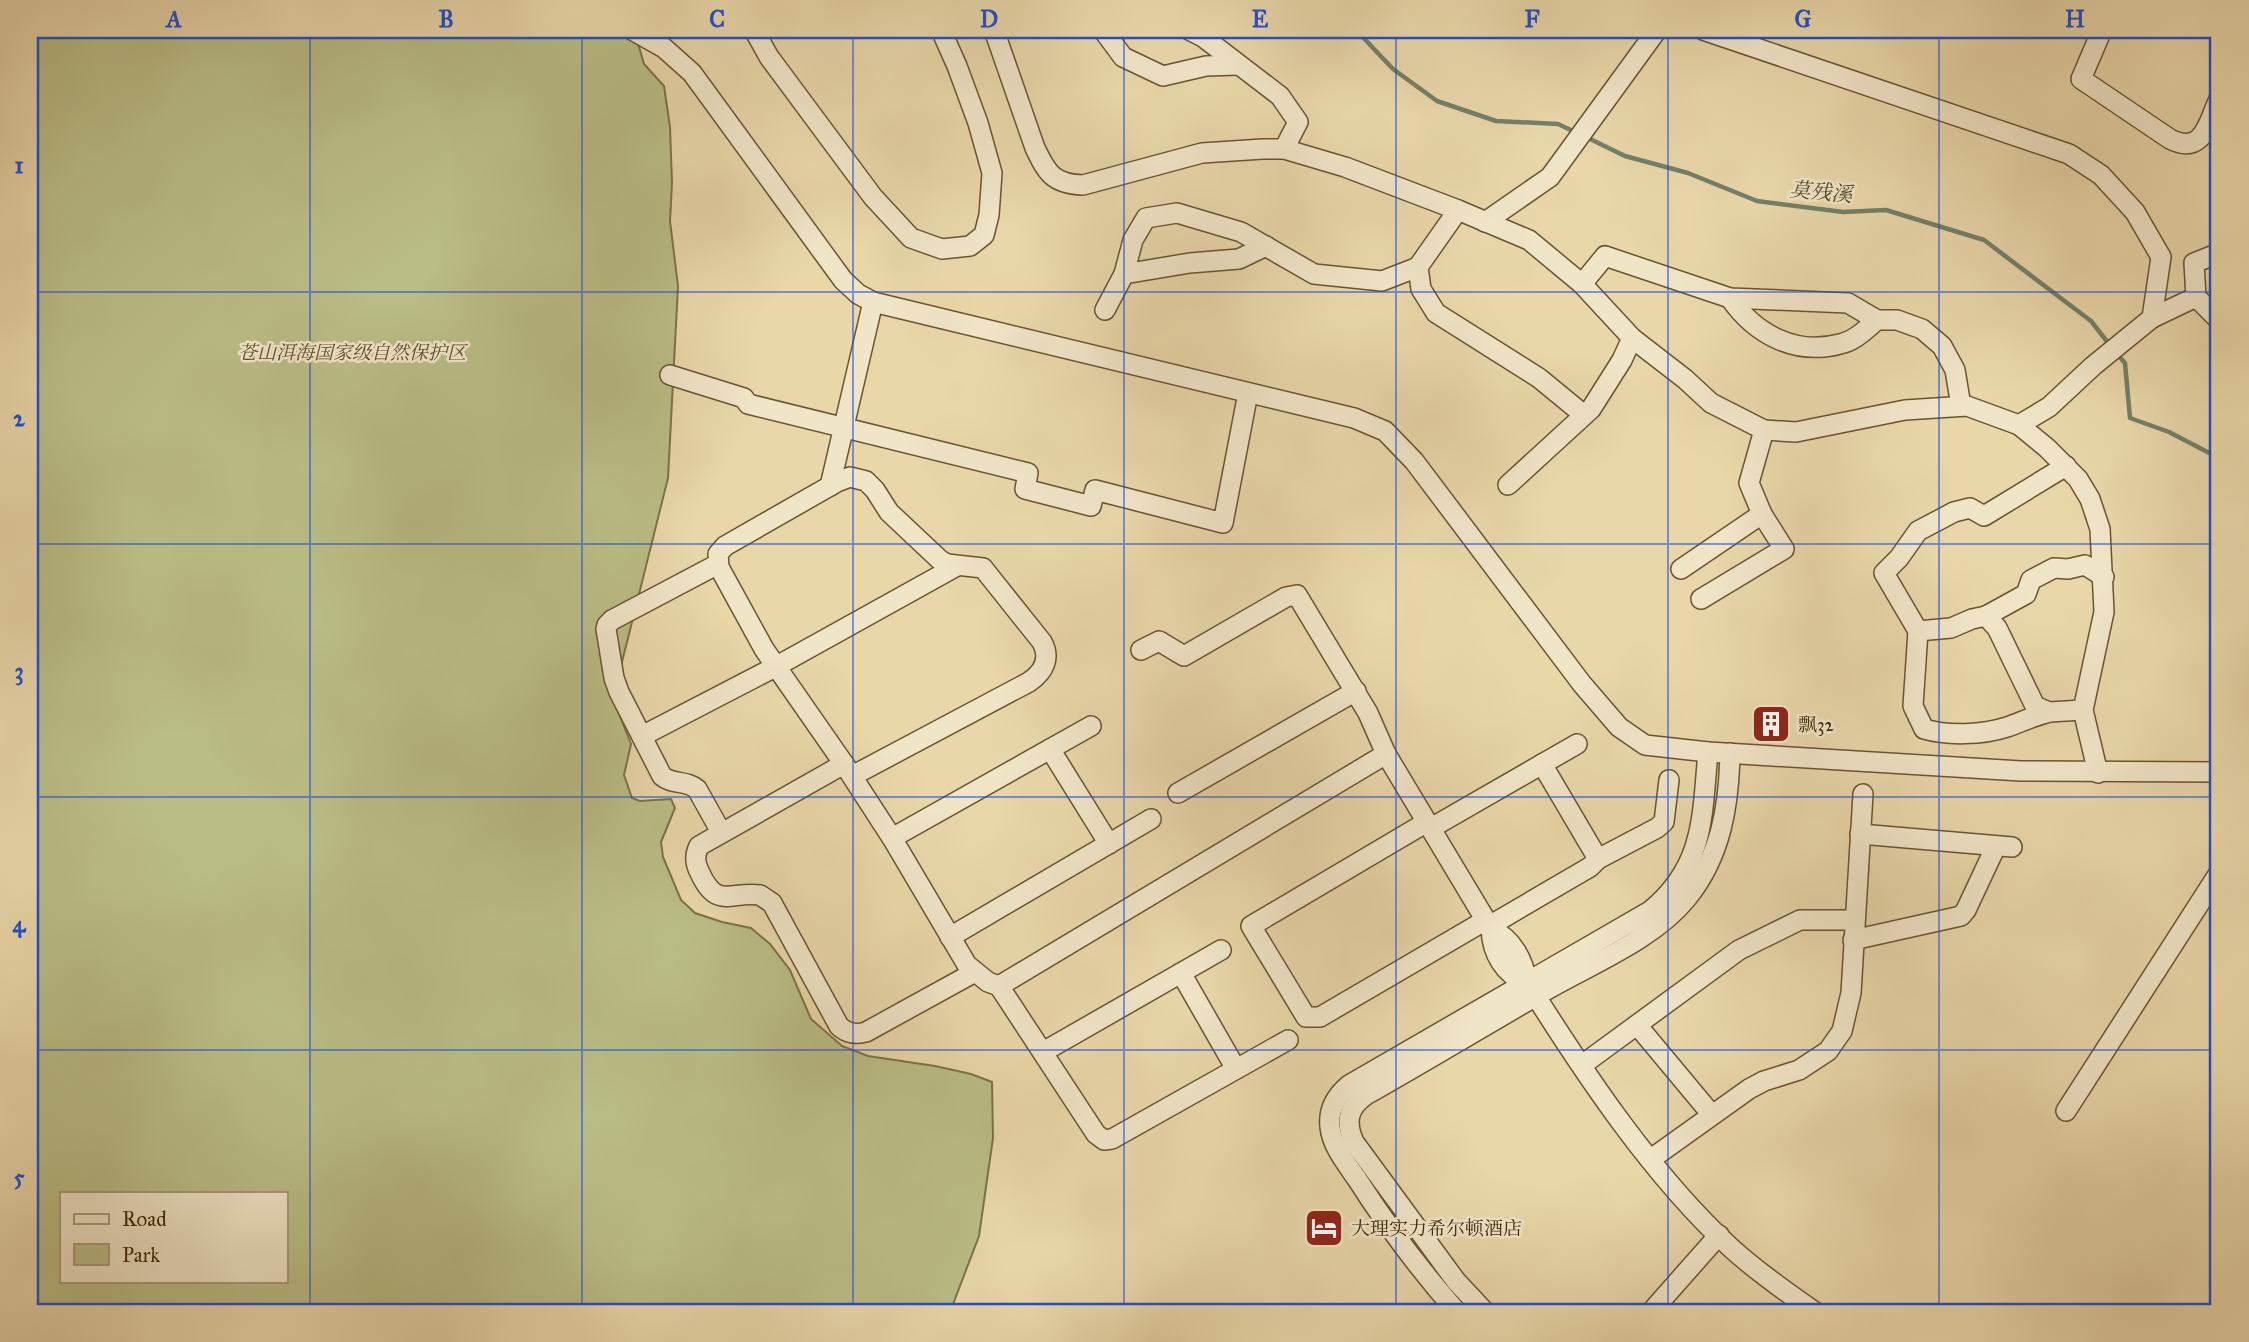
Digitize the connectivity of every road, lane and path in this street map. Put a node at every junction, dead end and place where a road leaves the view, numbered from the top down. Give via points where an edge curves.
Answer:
1 (632, 30) edge
2 (754, 30) edge
3 (941, 30) edge
4 (994, 30) edge
5 (1103, 30) edge
6 (1189, 30) edge
7 (1657, 30) edge
8 (1703, 30) edge
9 (2102, 30) edge
10 (1238, 65) junction
11 (2219, 99) edge
12 (1284, 149) junction
13 (1458, 210) junction
14 (1485, 222) junction
15 (1266, 246) junction
16 (2219, 253) edge
17 (2161, 257) junction
18 (2194, 263) junction
19 (1418, 267) junction
20 (1124, 274) junction
21 (1582, 284) junction
22 (2196, 297) junction
23 (1730, 298) junction
24 (873, 302) junction
25 (1105, 310) dead end
26 (2152, 318) junction
27 (1877, 320) junction
28 (2219, 320) edge
29 (1632, 338) junction
30 (670, 375) dead end
31 (1248, 393) junction
32 (1961, 406) junction
33 (1584, 415) junction
34 (2019, 425) junction
35 (844, 428) junction
36 (1764, 430) junction
37 (2066, 466) junction
38 (1508, 485) dead end
39 (830, 486) junction
40 (1762, 514) junction
41 (718, 564) junction
42 (957, 566) junction
43 (1681, 569) dead end
44 (2104, 577) junction
45 (1701, 600) dead end
46 (1986, 616) junction
47 (1918, 631) junction
48 (1141, 650) dead end
49 (775, 667) junction
50 (1356, 691) junction
51 (2083, 710) junction
52 (2049, 712) junction
53 (1091, 726) dead end
54 (642, 736) junction
55 (1577, 744) dead end
56 (1050, 749) junction
57 (1708, 752) junction
58 (1730, 753) junction
59 (1386, 754) junction
60 (1542, 764) junction
61 (848, 770) junction
62 (2219, 772) edge
63 (2098, 773) junction
64 (1669, 780) dead end
65 (1178, 793) dead end
66 (1863, 794) dead end
67 (1151, 819) dead end
68 (1429, 825) junction
69 (721, 832) junction
70 (1699, 832) junction
71 (1860, 834) junction
72 (1720, 837) junction
73 (892, 838) junction
74 (1109, 844) junction
75 (1598, 859) junction
76 (2219, 873) edge
77 (1489, 925) junction
78 (1854, 930) junction
79 (950, 937) junction
80 (1221, 950) dead end
81 (975, 972) junction
82 (1181, 972) junction
83 (999, 986) junction
84 (1531, 990) junction
85 (1637, 1025) junction
86 (1288, 1040) dead end
87 (1042, 1052) junction
88 (1582, 1065) junction
89 (1236, 1069) junction
90 (2066, 1111) dead end
91 (1712, 1115) junction
92 (1651, 1159) junction
93 (1719, 1236) junction
94 (1803, 1309) edge
95 (1457, 1312) edge
96 (1485, 1312) edge
97 (1651, 1312) edge

1 - 24 street via 664,48 692,73 843,280
2 - 3 street via 873,197 911,239 942,250 970,246 984,234 992,173 978,123
4 - 12 street via 1035,148 1054,179 1083,185 1202,153
5 - 10 street via 1123,57 1163,76 1206,66
6 - 10 street
7 - 14 street via 1550,177
8 - 17 street via 2069,154 2101,175 2135,212
9 - 11 street via 2081,79 2170,139 2182,145 2201,138
10 - 12 street via 1280,96 1298,121
12 - 13 street
13 - 14 street
13 - 19 street
14 - 21 street via 1529,240
15 - 19 street via 1314,274 1382,282
15 - 20 street via 1239,259
15 - 20 street via 1241,232 1177,213 1146,218 1133,240
16 - 18 street
17 - 18 street
17 - 26 street
18 - 22 street
19 - 33 street via 1421,289 1436,313 1539,378
20 - 25 street
21 - 23 street via 1605,256
21 - 29 street
22 - 26 street
22 - 28 street
23 - 27 street via 1835,301 1848,303
23 - 27 street via 1743,316 1786,343 1842,344
24 - 31 street
24 - 35 street
26 - 34 street via 2049,407
27 - 32 street via 1897,320 1922,329 1942,346 1955,369
29 - 33 street
29 - 36 street via 1711,403
30 - 35 street via 744,398 748,404
31 - 35 street via 1223,523 1095,490 1091,506 1025,489 1028,473
31 - 57 street via 1354,418 1385,431 1414,461 1619,727 1645,745
32 - 34 street
32 - 36 street via 1905,410 1796,432
33 - 38 street
34 - 37 street
35 - 39 street
36 - 40 street via 1749,483
37 - 44 street via 2078,479 2100,528
37 - 47 street via 1984,516 1970,508 1918,531 1884,573
39 - 41 street via 725,545
39 - 42 street via 850,477 866,481 889,512 940,561
40 - 43 street
40 - 45 street via 1784,549
41 - 49 street
41 - 54 street via 607,625 614,678
42 - 49 street
42 - 61 street via 983,568 1042,642 1047,651 1045,666 1037,677
44 - 46 street via 2085,565 2054,568 2031,580 2026,594
44 - 51 street via 2104,612
46 - 47 street via 1951,628
46 - 52 street via 1997,628 2035,706
47 - 52 street via 1913,706 1924,729 1944,735 2005,728
48 - 50 street via 1160,641 1184,656 1286,597 1297,596
49 - 54 street
49 - 61 street
50 - 59 street
50 - 65 street
51 - 52 street
51 - 63 street
53 - 56 street
54 - 69 street via 664,778 692,784
55 - 60 street
56 - 73 street
56 - 74 street
57 - 58 street
57 - 70 street
58 - 63 street
58 - 72 street via 1727,811
59 - 68 street
59 - 83 street
60 - 68 street
60 - 75 street
61 - 69 street
61 - 73 street
62 - 63 street
64 - 75 street via 1664,821
66 - 71 street
67 - 74 street
68 - 77 street
68 - 77 street via 1251,926 1287,988 1306,1017 1320,1017
69 - 81 street via 696,852 697,867 709,890 725,897 760,895 772,903 839,1026 846,1031 866,1032
70 - 72 street
70 - 84 street via 1689,864 1660,902
71 - 78 street
71 - 78 street via 2004,846 1961,916
72 - 84 street via 1698,883 1675,911 1626,945
73 - 79 street
74 - 79 street
75 - 77 street
76 - 90 street
77 - 84 street via 1518,954
78 - 85 street via 1800,920 1785,926 1739,950
78 - 91 street via 1847,1015 1828,1051 1799,1070 1749,1089
79 - 81 street
80 - 82 street
81 - 83 street
82 - 87 street
82 - 89 street
83 - 87 street
84 - 88 street
84 - 95 street via 1349,1085 1336,1098 1331,1114 1339,1151 1386,1225
84 - 96 street via 1357,1101 1350,1113 1350,1134 1370,1167 1455,1281
85 - 88 street
85 - 91 street
86 - 89 street
87 - 89 street via 1096,1134 1109,1140
88 - 92 street
91 - 92 street
92 - 93 street
93 - 94 street
93 - 97 street

